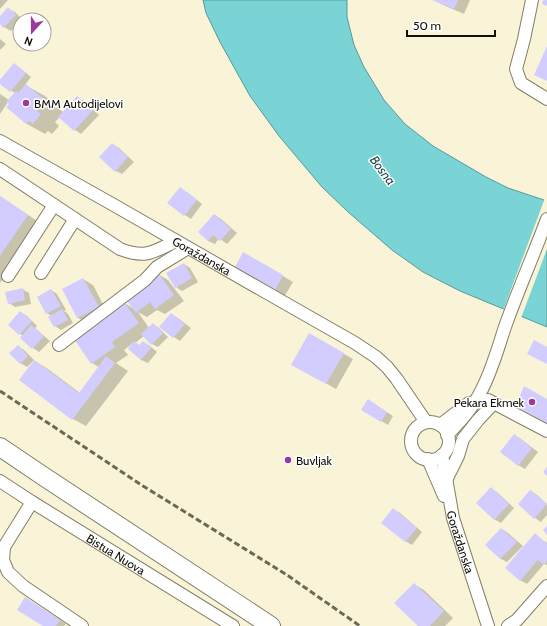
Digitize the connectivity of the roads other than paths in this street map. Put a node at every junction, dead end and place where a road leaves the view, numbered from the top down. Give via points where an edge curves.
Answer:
1 (532, 0) edge
2 (547, 99) edge
3 (0, 141) edge
4 (0, 169) edge
5 (54, 205) junction
6 (75, 219) junction
7 (547, 219) edge
8 (176, 241) junction
9 (188, 248) junction
10 (41, 273) dead end
11 (8, 276) dead end
12 (59, 345) dead end
13 (479, 395) junction
14 (494, 403) junction
15 (421, 425) junction
16 (440, 425) junction
17 (547, 431) edge
18 (448, 435) junction
19 (0, 447) edge
20 (442, 455) junction
21 (428, 459) junction
22 (446, 480) junction
23 (0, 481) edge
24 (32, 502) junction
25 (453, 518) junction
26 (2, 549) edge
27 (547, 586) edge
28 (82, 626) edge
29 (233, 626) edge
30 (271, 626) edge
31 (488, 626) edge
32 (508, 626) edge

1 - 2 street via 516,69 521,83
3 - 8 street, Goraždanska
4 - 5 street
5 - 6 street
5 - 11 street
6 - 8 street via 120,249 131,253 148,254
6 - 10 street
7 - 13 street
8 - 9 street, Goraždanska
9 - 12 street via 156,267 145,280
9 - 15 street, Goraždanska via 355,342 376,357 396,378
13 - 14 street
13 - 16 street
13 - 18 street
14 - 17 street
14 - 22 street via 463,439
15 - 16 street via 431,422
15 - 21 street via 413,432 411,444 417,454
16 - 18 street
18 - 20 street via 446,451
19 - 30 highway
20 - 21 street
20 - 22 street, Goraždanska
21 - 25 street
22 - 25 street, Goraždanska
23 - 24 street, Bistua Nuova
24 - 26 street
24 - 29 street, Bistua Nuova
25 - 31 street, Goraždanska
26 - 28 street via 8,572 23,586
27 - 32 street via 517,620

